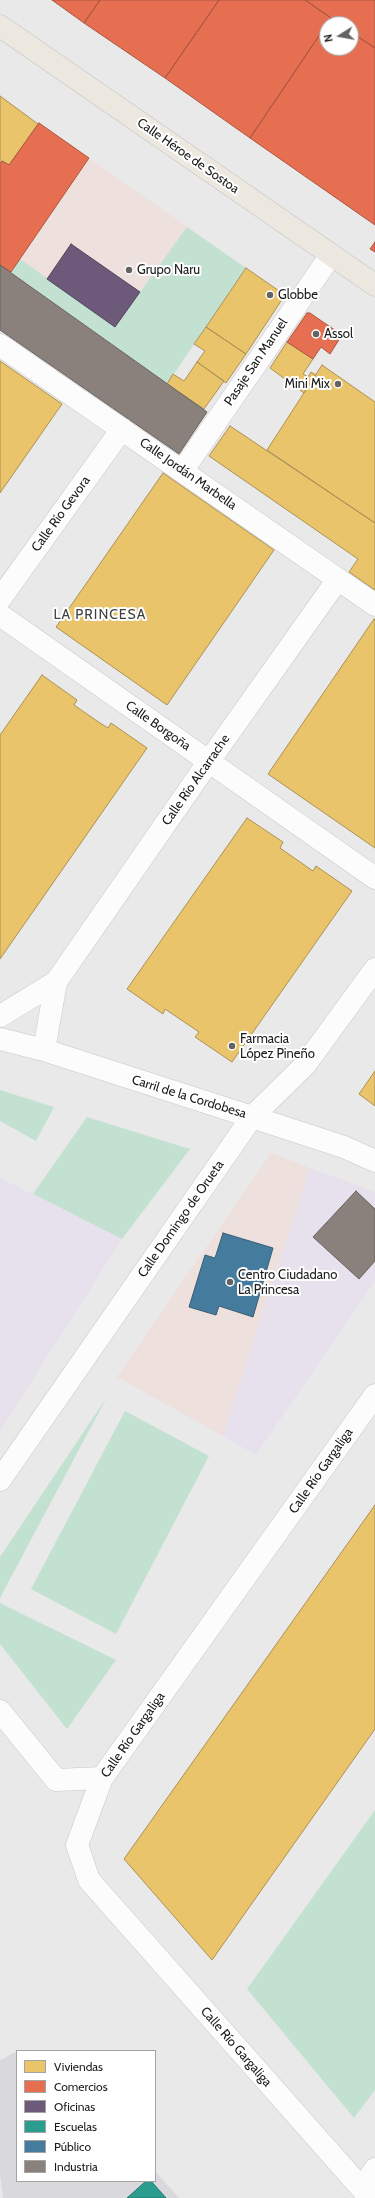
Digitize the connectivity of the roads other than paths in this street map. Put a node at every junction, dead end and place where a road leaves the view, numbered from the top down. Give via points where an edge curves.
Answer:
1 (0, 26) edge
2 (331, 255) junction
3 (375, 285) edge
4 (0, 345) edge
5 (122, 429) junction
6 (183, 470) junction
7 (338, 579) junction
8 (0, 600) edge
9 (375, 605) edge
10 (3, 625) edge
11 (209, 761) junction
12 (375, 878) edge
13 (375, 969) edge
14 (56, 982) junction
15 (0, 1016) edge
16 (0, 1040) edge
17 (44, 1050) junction
18 (252, 1117) junction
19 (375, 1161) edge
20 (375, 1395) edge
21 (0, 1480) edge
22 (0, 1711) edge
23 (102, 1778) junction
24 (375, 2169) edge
25 (366, 2193) edge

1 - 2 main road, Calle Héroe de Sostoa
2 - 3 main road, Calle Héroe de Sostoa
2 - 6 street, Pasaje San Manuel
4 - 5 street, Calle Jordán Marbella
5 - 6 street, Calle Jordán Marbella
5 - 8 street, Calle Río Gevora
6 - 7 street, Calle Jordán Marbella
7 - 9 street, Calle Jordán Marbella
7 - 11 street, Calle Río Alcarrache
10 - 11 street, Calle Borgoña
11 - 12 street, Calle Borgoña
11 - 14 street, Calle Río Alcarrache
13 - 18 street, Calle Domingo de Orueta via 305,1064
14 - 15 street, Calle Río Alcarrache
14 - 17 street, Calle Río Alcarrache
16 - 17 street, Carril de la Cordobesa
17 - 18 street, Carril de la Cordobesa
18 - 19 street, Carril de la Cordobesa via 344,1147
18 - 21 street, Calle Domingo de Orueta
20 - 23 street, Calle Río Gargaliga
22 - 23 street via 56,1780
23 - 25 street, Calle Río Gargaliga via 77,1845 89,1880
24 - 25 street

